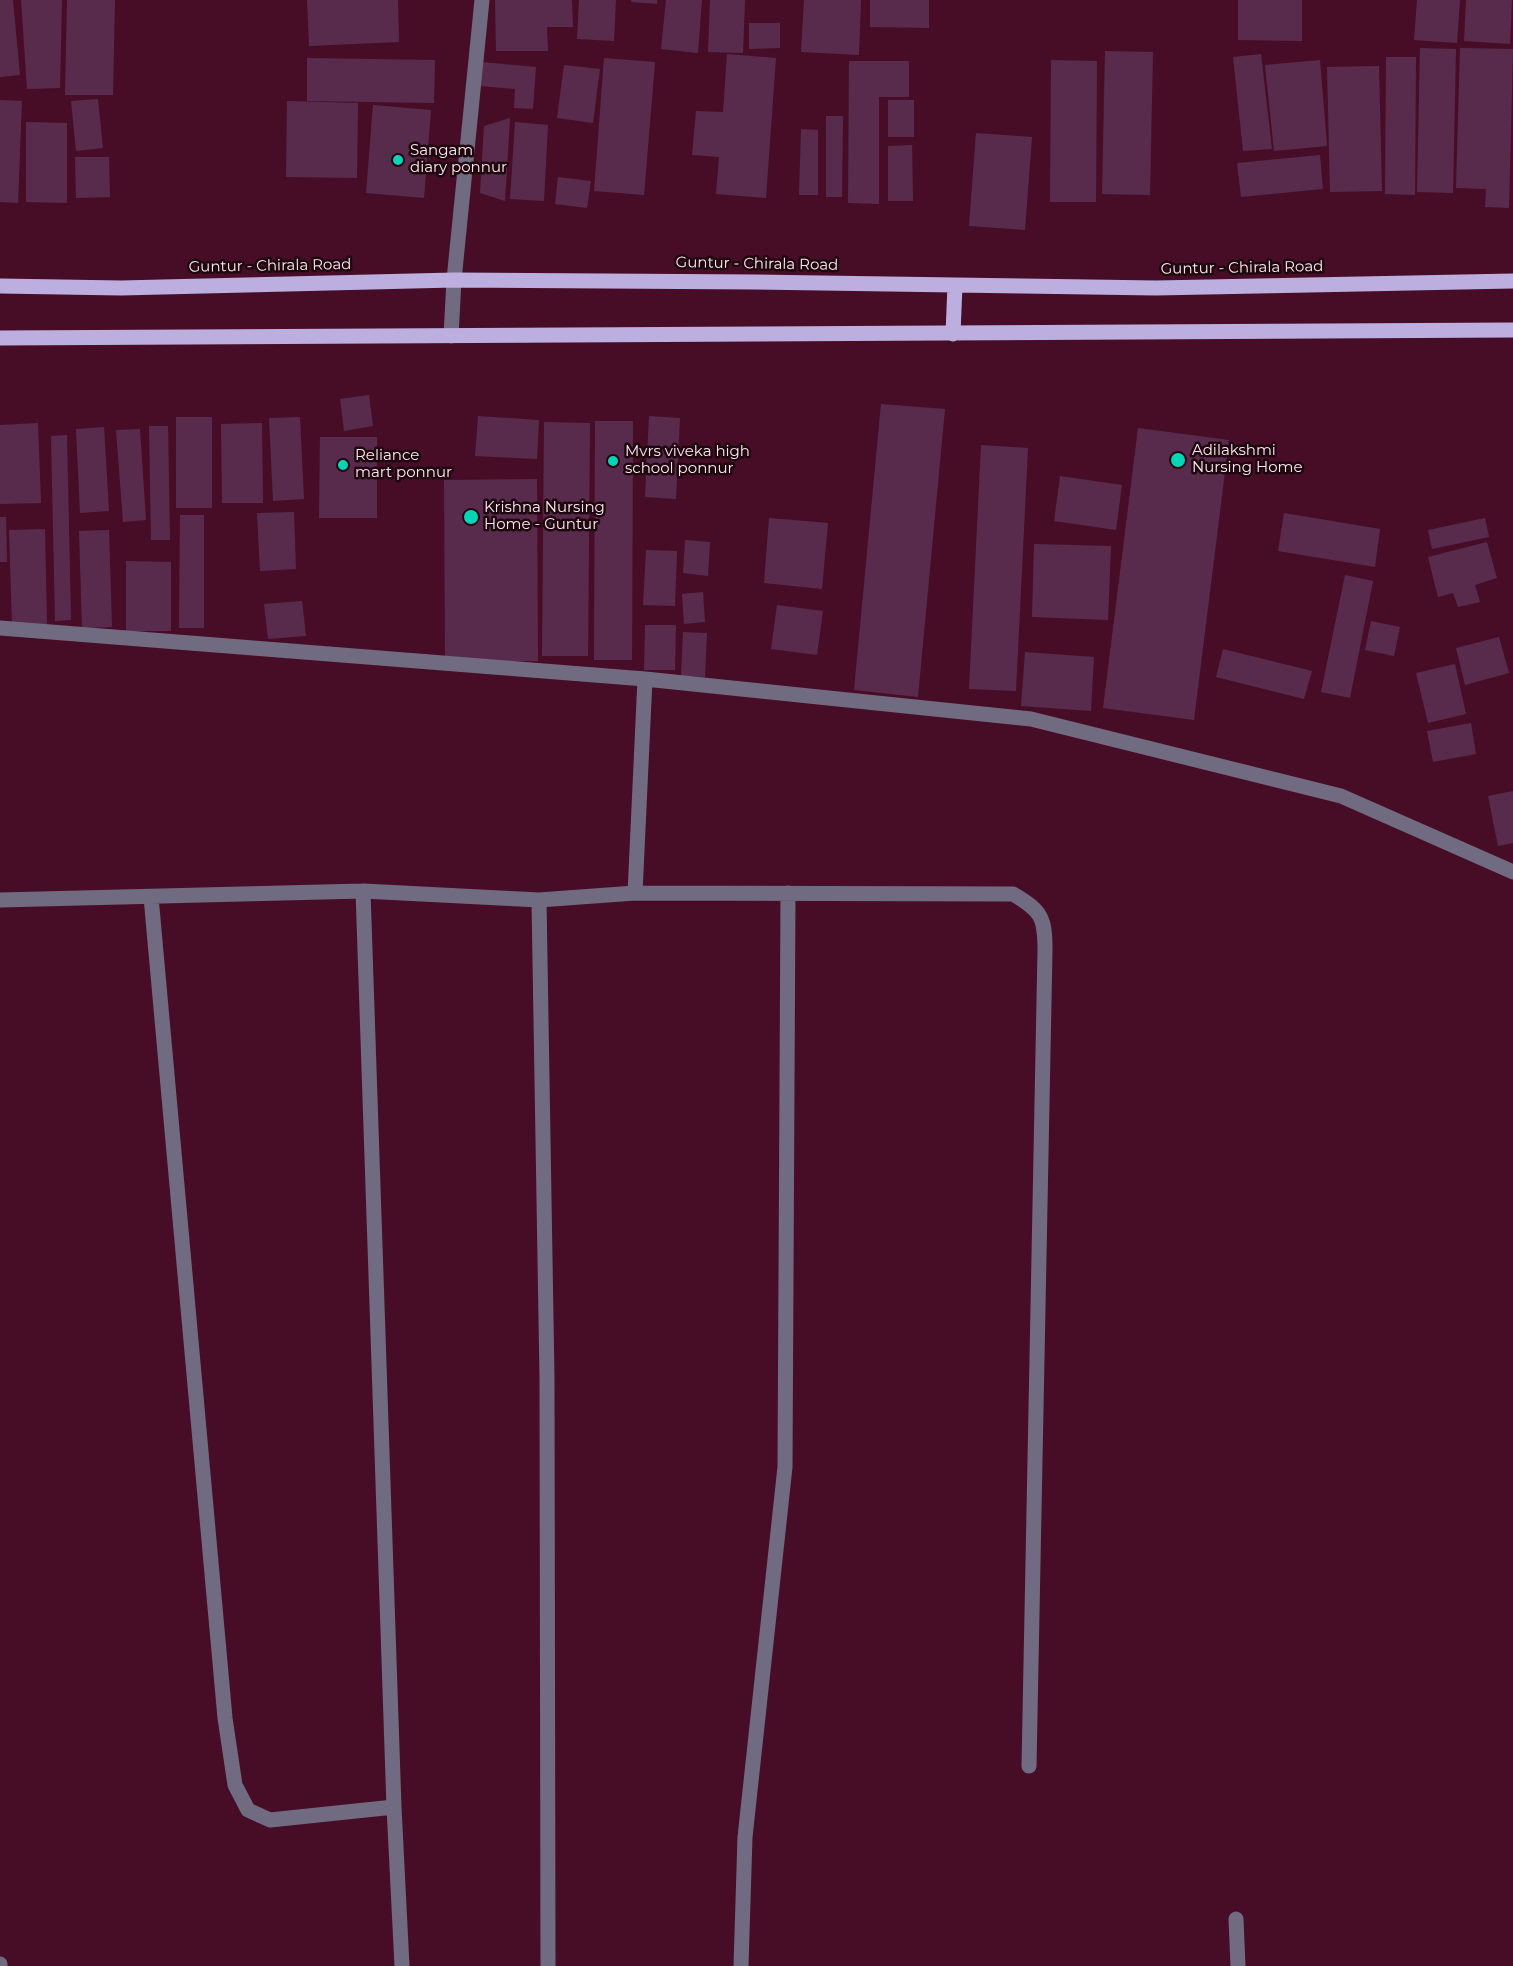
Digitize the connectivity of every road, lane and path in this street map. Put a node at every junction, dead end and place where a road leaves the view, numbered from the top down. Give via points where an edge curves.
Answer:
1 (482, 0) edge
2 (454, 280) junction
3 (1513, 281) edge
4 (955, 285) junction
5 (0, 286) edge
6 (1513, 330) edge
7 (953, 334) junction
8 (451, 336) junction
9 (0, 338) edge
10 (0, 628) edge
11 (645, 679) junction
12 (1513, 872) edge
13 (363, 891) junction
14 (635, 893) junction
15 (789, 893) junction
16 (151, 897) junction
17 (0, 900) edge
18 (539, 900) junction
19 (1029, 1766) dead end
20 (394, 1807) junction
21 (1236, 1919) dead end
22 (402, 1966) edge
23 (548, 1966) edge
24 (741, 1966) edge
25 (1238, 1966) edge

1 - 2 street
2 - 4 main road, Guntur - Chirala Road
2 - 5 main road, Guntur - Chirala Road via 121,288
2 - 8 street
3 - 4 main road, Guntur - Chirala Road via 1156,288
4 - 7 main road
6 - 7 main road
7 - 8 main road
8 - 9 main road
10 - 11 street
11 - 12 street via 1031,719 1341,796
11 - 14 street
13 - 16 street
13 - 18 street
13 - 20 street
14 - 15 street
14 - 18 street
15 - 19 street via 1013,894 1032,905 1045,926
15 - 24 street via 785,1467 746,1837
16 - 17 street
16 - 20 street via 225,1718 235,1785 248,1810 270,1820
18 - 23 street via 547,1378
20 - 22 street
21 - 25 street

